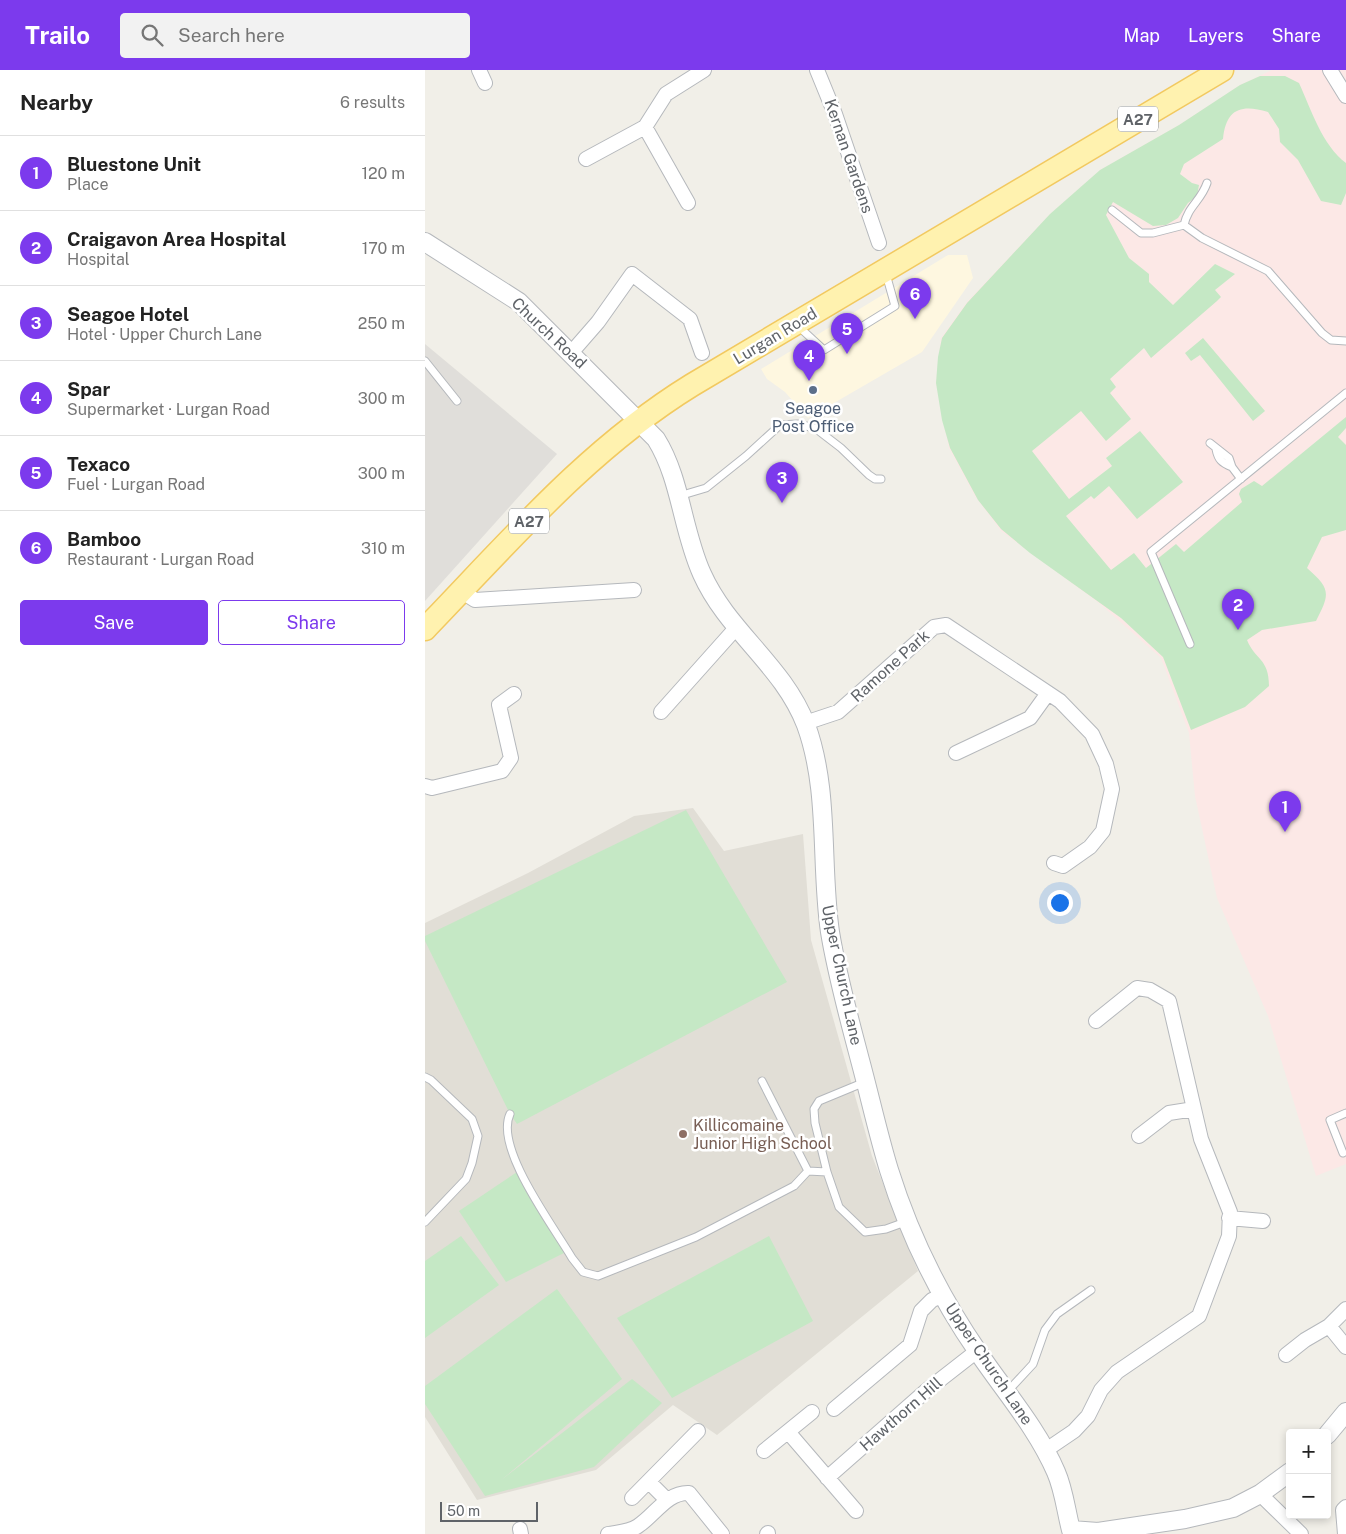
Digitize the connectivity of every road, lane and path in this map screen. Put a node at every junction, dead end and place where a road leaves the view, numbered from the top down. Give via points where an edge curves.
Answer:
1 (479, 70) edge
2 (704, 70) edge
3 (817, 70) edge
4 (1222, 70) edge
5 (1331, 71) edge
6 (485, 83) dead end
7 (1346, 96) edge
8 (645, 127) junction
9 (586, 159) dead end
10 (1207, 183) dead end
11 (688, 203) dead end
12 (1112, 210) dead end
13 (1184, 225) junction
14 (425, 242) edge
15 (879, 243) dead end
16 (885, 271) junction
17 (796, 324) junction
18 (1346, 341) edge
19 (571, 353) junction
20 (702, 353) dead end
21 (425, 361) edge
22 (1346, 392) edge
23 (457, 401) dead end
24 (639, 420) junction
25 (1210, 443) dead end
26 (1241, 479) junction
27 (881, 480) dead end
28 (678, 496) junction
29 (634, 590) dead end
30 (461, 591) junction
31 (737, 628) junction
32 (425, 629) edge
33 (1189, 644) dead end
34 (1049, 693) junction
35 (514, 694) dead end
36 (661, 712) dead end
37 (805, 723) junction
38 (957, 753) dead end
39 (425, 786) edge
40 (1054, 863) dead end
41 (1097, 1021) dead end
42 (425, 1077) edge
43 (762, 1082) dead end
44 (866, 1082) junction
45 (1194, 1109) junction
46 (1346, 1113) edge
47 (510, 1114) dead end
48 (1139, 1136) dead end
49 (1343, 1153) dead end
50 (808, 1170) junction
51 (827, 1172) junction
52 (1229, 1218) junction
53 (1263, 1220) dead end
54 (909, 1221) junction
55 (425, 1222) edge
56 (1091, 1290) dead end
57 (944, 1295) junction
58 (1346, 1309) edge
59 (1329, 1326) junction
60 (1346, 1346) edge
61 (977, 1351) junction
62 (1286, 1355) dead end
63 (1007, 1392) junction
64 (833, 1409) dead end
65 (812, 1412) dead end
66 (1346, 1412) edge
67 (1331, 1430) edge
68 (698, 1431) dead end
69 (789, 1432) junction
70 (1046, 1450) junction
71 (765, 1451) dead end
72 (1287, 1474) edge
73 (827, 1478) junction
74 (649, 1482) junction
75 (1260, 1494) junction
76 (632, 1498) dead end
77 (667, 1500) junction
78 (1346, 1507) edge
79 (856, 1511) dead end
80 (1070, 1532) edge
81 (608, 1534) edge
82 (722, 1534) edge
83 (1301, 1534) edge
84 (1345, 1534) edge

1 - 6 street
2 - 8 street via 666,94
3 - 15 street, Kernan Gardens
4 - 16 main road, Lurgan Road / A27
5 - 7 street
8 - 9 street
8 - 11 street
10 - 13 lane
12 - 13 lane via 1141,233
13 - 18 lane via 1268,271 1322,334 1331,340
14 - 19 street, Church Road via 519,302
16 - 17 main road, Lurgan Road / A27
16 - 17 lane via 895,306 824,350
17 - 24 main road, Lurgan Road / A27 via 692,384
19 - 20 street via 632,274 690,319
19 - 24 street, Church Road
21 - 23 lane
22 - 26 lane
24 - 28 street, Upper Church Lane via 667,457
24 - 30 main road, Lurgan Road / A27 via 577,472
25 - 26 lane via 1223,464 1232,467
26 - 33 lane via 1151,552
27 - 28 lane via 875,480 815,428 779,425 747,456 706,488
28 - 31 street, Upper Church Lane via 690,544 702,574 716,601
29 - 30 street via 475,600
30 - 32 main road, Lurgan Road / A27
31 - 36 street
31 - 37 street, Upper Church Lane via 776,671
34 - 37 street, Ramone Park via 946,625 934,627 839,712
34 - 38 street via 1030,718
34 - 40 street, Ramone Park via 1092,734 1106,764 1112,790 1103,831 1090,847 1063,866
35 - 39 street via 499,705 511,758 502,771 432,788
37 - 44 street, Upper Church Lane via 818,776 830,933
41 - 45 street via 1137,988 1150,990 1169,1001
42 - 55 lane via 472,1120 478,1136 466,1179
43 - 50 lane
44 - 51 lane via 819,1101 814,1110
44 - 54 street, Upper Church Lane via 889,1171
45 - 48 street via 1169,1113
45 - 52 street via 1201,1139 1230,1212
46 - 49 lane via 1330,1120
47 - 50 lane via 506,1123 507,1135 514,1161 572,1258 583,1272 598,1276 697,1237 794,1186
50 - 51 lane
51 - 54 lane via 839,1207 865,1232
52 - 53 street
52 - 70 street via 1229,1236 1199,1316 1117,1372 1101,1390 1088,1416 1074,1431
54 - 57 street, Upper Church Lane
56 - 63 lane via 1057,1314 1045,1330 1033,1364
57 - 61 street, Upper Church Lane
57 - 64 street via 932,1300 921,1311 909,1345 868,1374
58 - 59 street
59 - 60 street
59 - 62 street
61 - 63 street, Upper Church Lane
61 - 73 street, Hawthorn Hill via 927,1390
63 - 70 street, Upper Church Lane
65 - 69 street
66 - 67 street
68 - 74 street
69 - 71 street
69 - 73 street
70 - 80 street, Upper Church Lane via 1062,1488
72 - 75 street
73 - 79 street
74 - 76 street
74 - 77 street
75 - 80 street via 1233,1508 1185,1519 1099,1532
75 - 83 street
77 - 81 street via 629,1531
77 - 82 street via 680,1493 689,1493
78 - 84 street via 1343,1510

